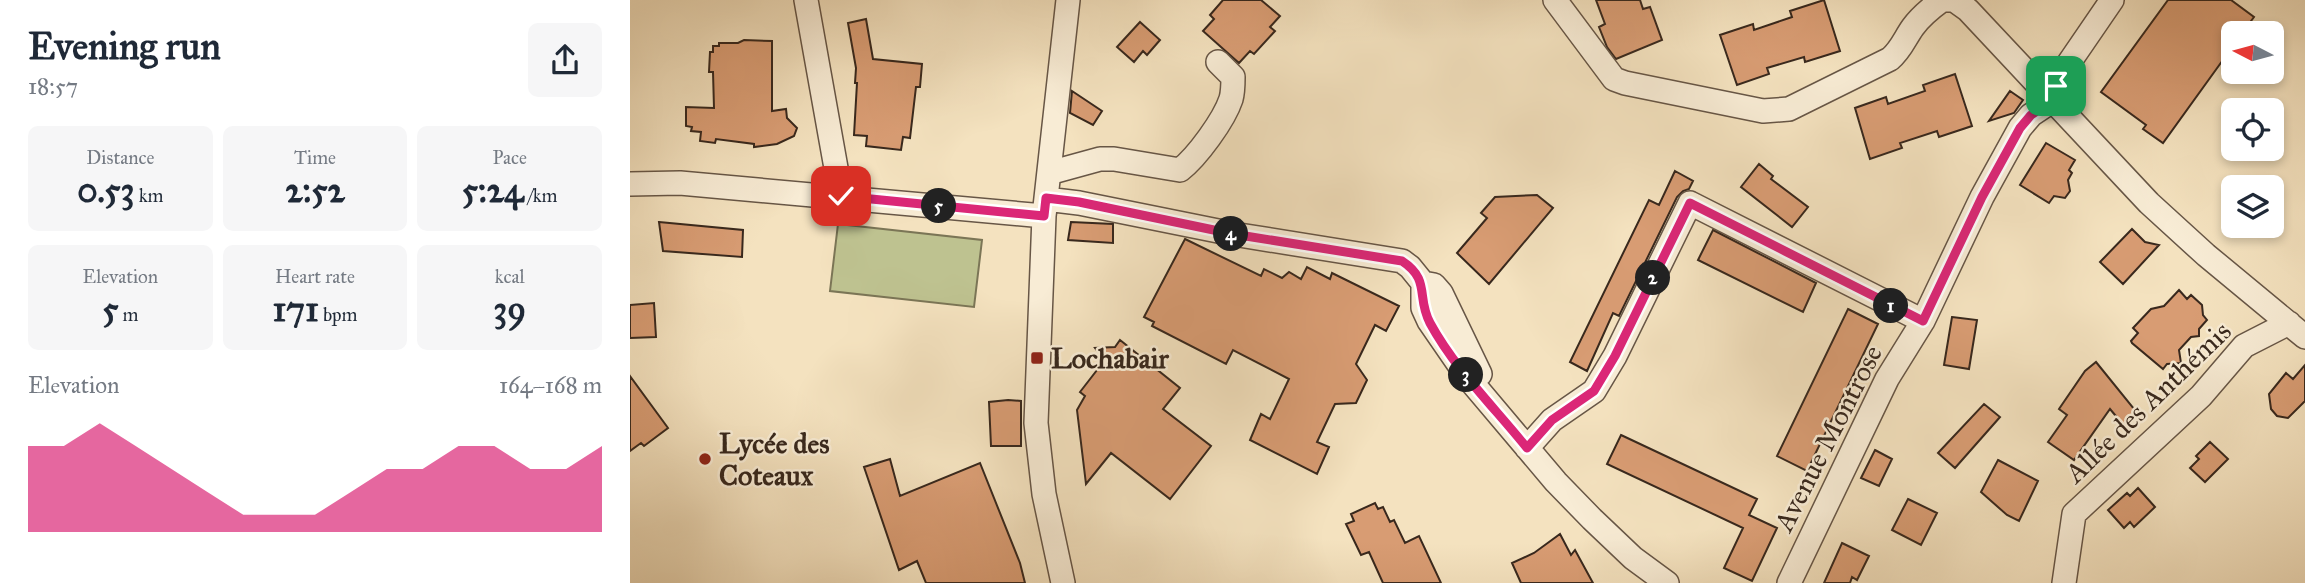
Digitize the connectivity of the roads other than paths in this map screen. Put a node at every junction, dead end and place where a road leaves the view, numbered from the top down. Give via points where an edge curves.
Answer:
1 (806, 0) edge
2 (1068, 0) edge
3 (1555, 0) edge
4 (1942, 0) edge
5 (1947, 0) edge
6 (2112, 0) edge
7 (1218, 62) dead end
8 (2052, 101) junction
9 (1049, 173) junction
10 (630, 184) edge
11 (841, 196) junction
12 (1045, 207) junction
13 (1923, 321) junction
14 (2297, 330) edge
15 (1527, 448) junction
16 (1063, 583) edge
17 (1667, 583) edge
18 (1789, 583) edge
19 (2064, 583) edge

1 - 11 street
2 - 9 street
3 - 4 street via 1614,79 1775,112 1801,104 1890,59 1926,11
5 - 8 street via 1968,10
6 - 8 street, Avenue Montrose via 2062,73
7 - 9 street via 1233,77 1232,97 1190,162 1180,170 1100,159
8 - 13 street, Avenue Montrose via 2020,128
8 - 14 street via 2149,203
9 - 12 street
10 - 11 street via 680,183
11 - 12 street
12 - 15 street via 1079,202 1294,245 1394,258 1441,293 1503,418
12 - 16 street via 1037,423 1044,494
13 - 15 street via 1690,203 1594,391 1552,420
13 - 18 street, Avenue Montrose via 1887,379
14 - 19 street, Allée des Anthémis via 2244,346 2201,396 2074,514
15 - 17 street via 1592,519

